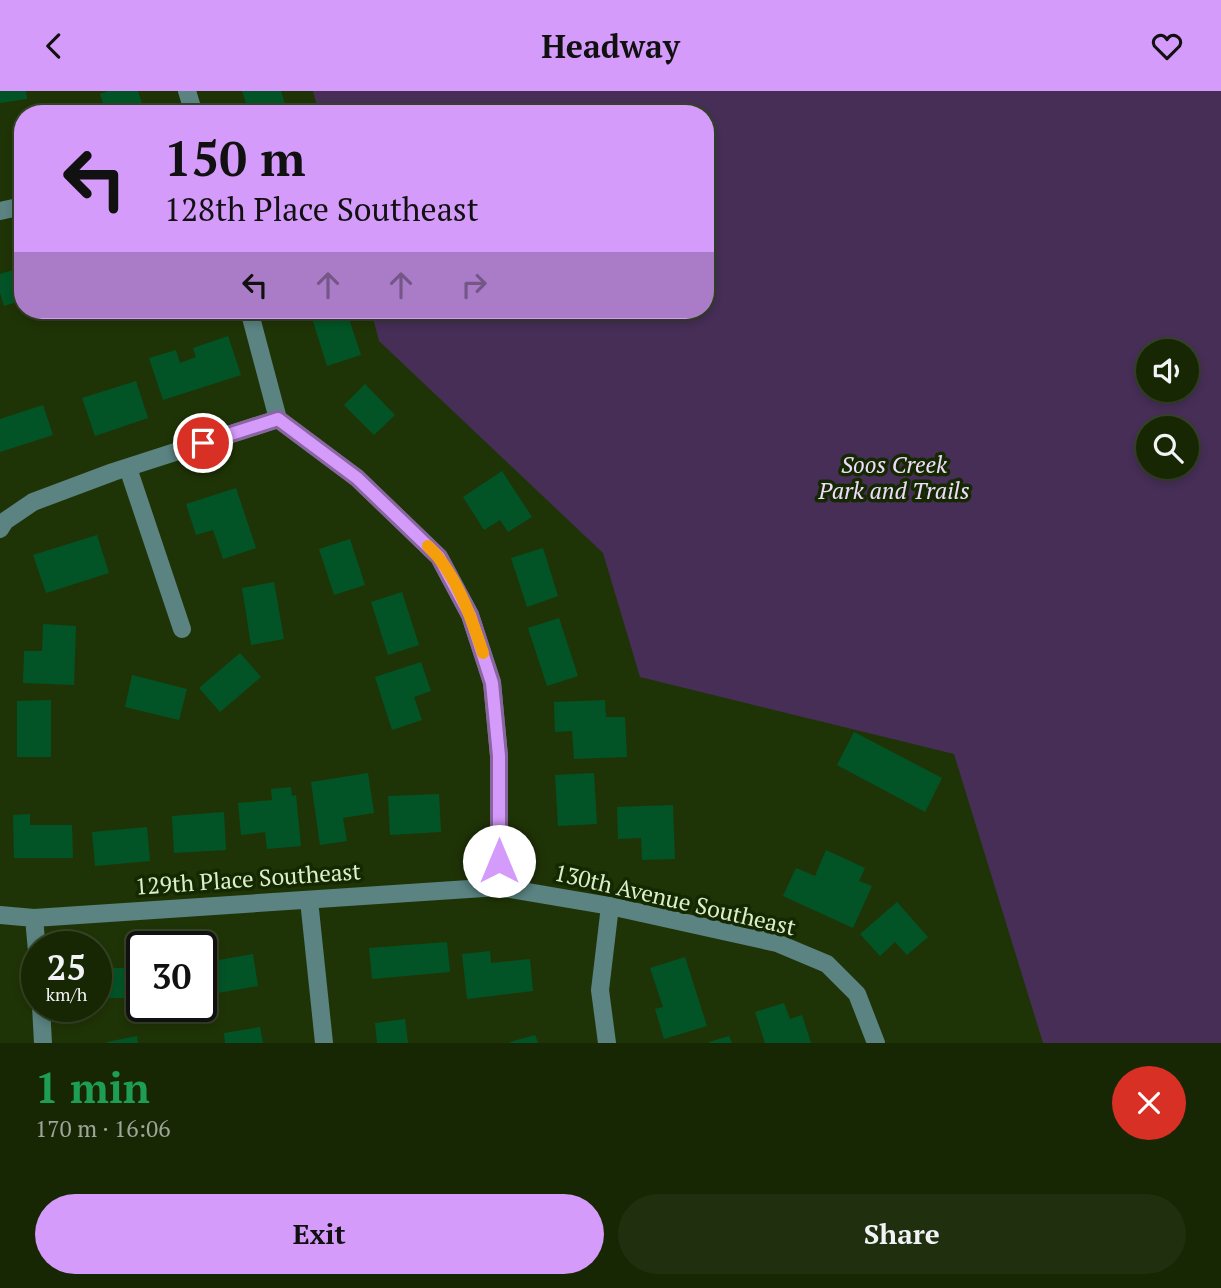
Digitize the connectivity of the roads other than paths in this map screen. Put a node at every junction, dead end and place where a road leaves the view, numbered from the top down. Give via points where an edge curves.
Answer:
1 (251, 319) edge
2 (278, 419) junction
3 (128, 468) junction
4 (0, 529) edge
5 (182, 629) dead end
6 (499, 887) junction
7 (309, 900) junction
8 (610, 906) junction
9 (0, 915) edge
10 (34, 918) junction
11 (35, 931) edge
12 (42, 1022) edge
13 (43, 1043) edge
14 (324, 1043) edge
15 (607, 1043) edge
16 (876, 1043) edge

1 - 2 street
2 - 3 street
2 - 6 street via 357,478 439,557 470,615 492,683 499,756
3 - 4 street via 33,502
3 - 5 street
6 - 7 street, 129th Place Southeast
6 - 8 street, 130th Avenue Southeast
7 - 10 street, 129th Place Southeast
7 - 14 street
8 - 15 street via 600,991
8 - 16 street, 130th Avenue Southeast via 777,943 827,964 857,994
9 - 10 street, 129th Place Southeast
10 - 11 street
12 - 13 street

